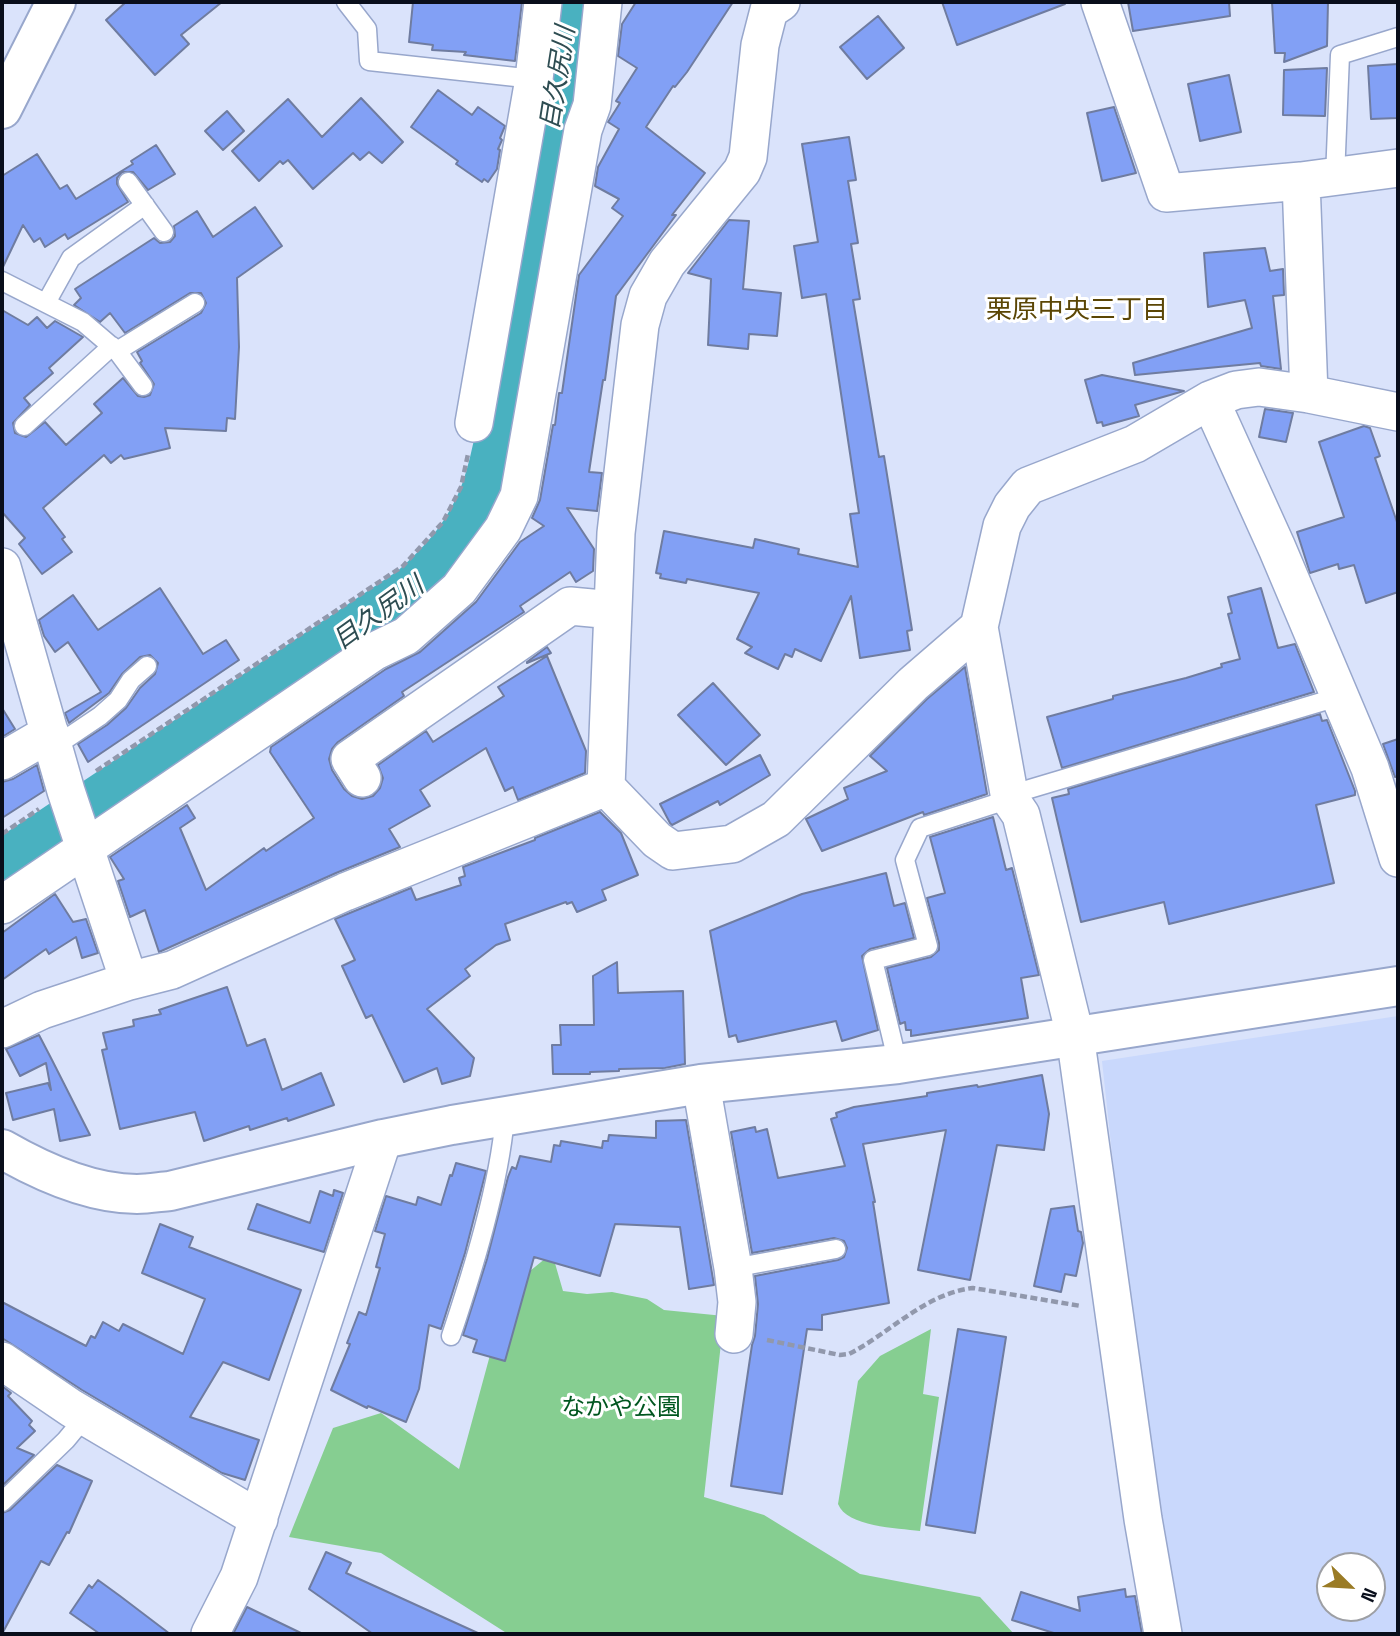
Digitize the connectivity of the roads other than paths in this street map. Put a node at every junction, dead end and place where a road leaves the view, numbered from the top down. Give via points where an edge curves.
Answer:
1 (56, 2) edge
2 (346, 2) edge
3 (542, 2) edge
4 (603, 2) edge
5 (781, 2) edge
6 (1100, 2) edge
7 (1398, 37) edge
8 (534, 79) junction
9 (2, 109) edge
10 (1398, 168) edge
11 (1318, 179) junction
12 (128, 182) dead end
13 (145, 205) junction
14 (164, 232) dead end
15 (2, 281) edge
16 (46, 303) junction
17 (195, 303) dead end
18 (114, 349) junction
19 (143, 386) dead end
20 (1309, 394) junction
21 (1210, 400) junction
22 (1398, 412) edge
23 (474, 422) road end
24 (24, 426) dead end
25 (2, 567) edge
26 (613, 610) junction
27 (979, 627) junction
28 (147, 666) dead end
29 (1338, 697) junction
30 (52, 740) junction
31 (2, 761) edge
32 (362, 778) dead end
33 (606, 787) junction
34 (1010, 799) junction
35 (1396, 840) edge
36 (84, 844) junction
37 (2, 905) edge
38 (129, 981) junction
39 (1398, 986) edge
40 (2, 1029) edge
41 (1075, 1035) junction
42 (898, 1064) junction
43 (701, 1084) junction
44 (505, 1117) junction
45 (383, 1139) junction
46 (2, 1149) edge
47 (836, 1249) dead end
48 (733, 1268) junction
49 (734, 1334) road end
50 (451, 1336) dead end
51 (2, 1361) edge
52 (85, 1417) junction
53 (2, 1502) edge
54 (259, 1519) junction
55 (210, 1634) edge
56 (1163, 1634) edge

1 - 9 street
2 - 8 lane via 367,29 369,61
3 - 8 street
4 - 36 street via 592,105 583,130 519,496 503,529 459,589 406,636 376,651
5 - 26 street via 769,10 760,45 748,157 742,171 667,263 648,296 640,325 616,533
6 - 11 street via 1166,193
7 - 11 lane via 1340,55
8 - 23 street
10 - 11 street
11 - 20 street
12 - 13 lane
13 - 14 lane
13 - 16 lane via 71,258
15 - 16 lane
16 - 18 lane via 83,322
17 - 18 lane
18 - 19 lane
18 - 24 lane
20 - 21 street via 1259,387
20 - 22 street
21 - 27 street via 1135,444 1028,486 1002,526
21 - 29 street
25 - 30 street
26 - 32 street via 570,606 350,759
26 - 33 street
27 - 33 street via 913,684 776,819 732,844 673,851
27 - 34 street
28 - 30 lane via 109,708
29 - 34 lane via 1016,793
29 - 35 street
30 - 31 street
30 - 36 street
33 - 38 street via 345,892 172,970
34 - 41 street via 1021,815
34 - 42 lane via 920,828 905,860 928,946 873,960
36 - 37 street
36 - 38 street
38 - 40 street via 42,1010
39 - 41 street
41 - 42 street
41 - 56 street via 1144,1531
42 - 43 street
43 - 44 street
43 - 48 street
44 - 45 street
44 - 50 lane via 502,1149
45 - 46 street via 170,1191 135,1194 88,1187
45 - 54 street
47 - 48 lane
48 - 49 street
51 - 52 street
52 - 53 lane
52 - 54 street
54 - 55 street via 239,1577

